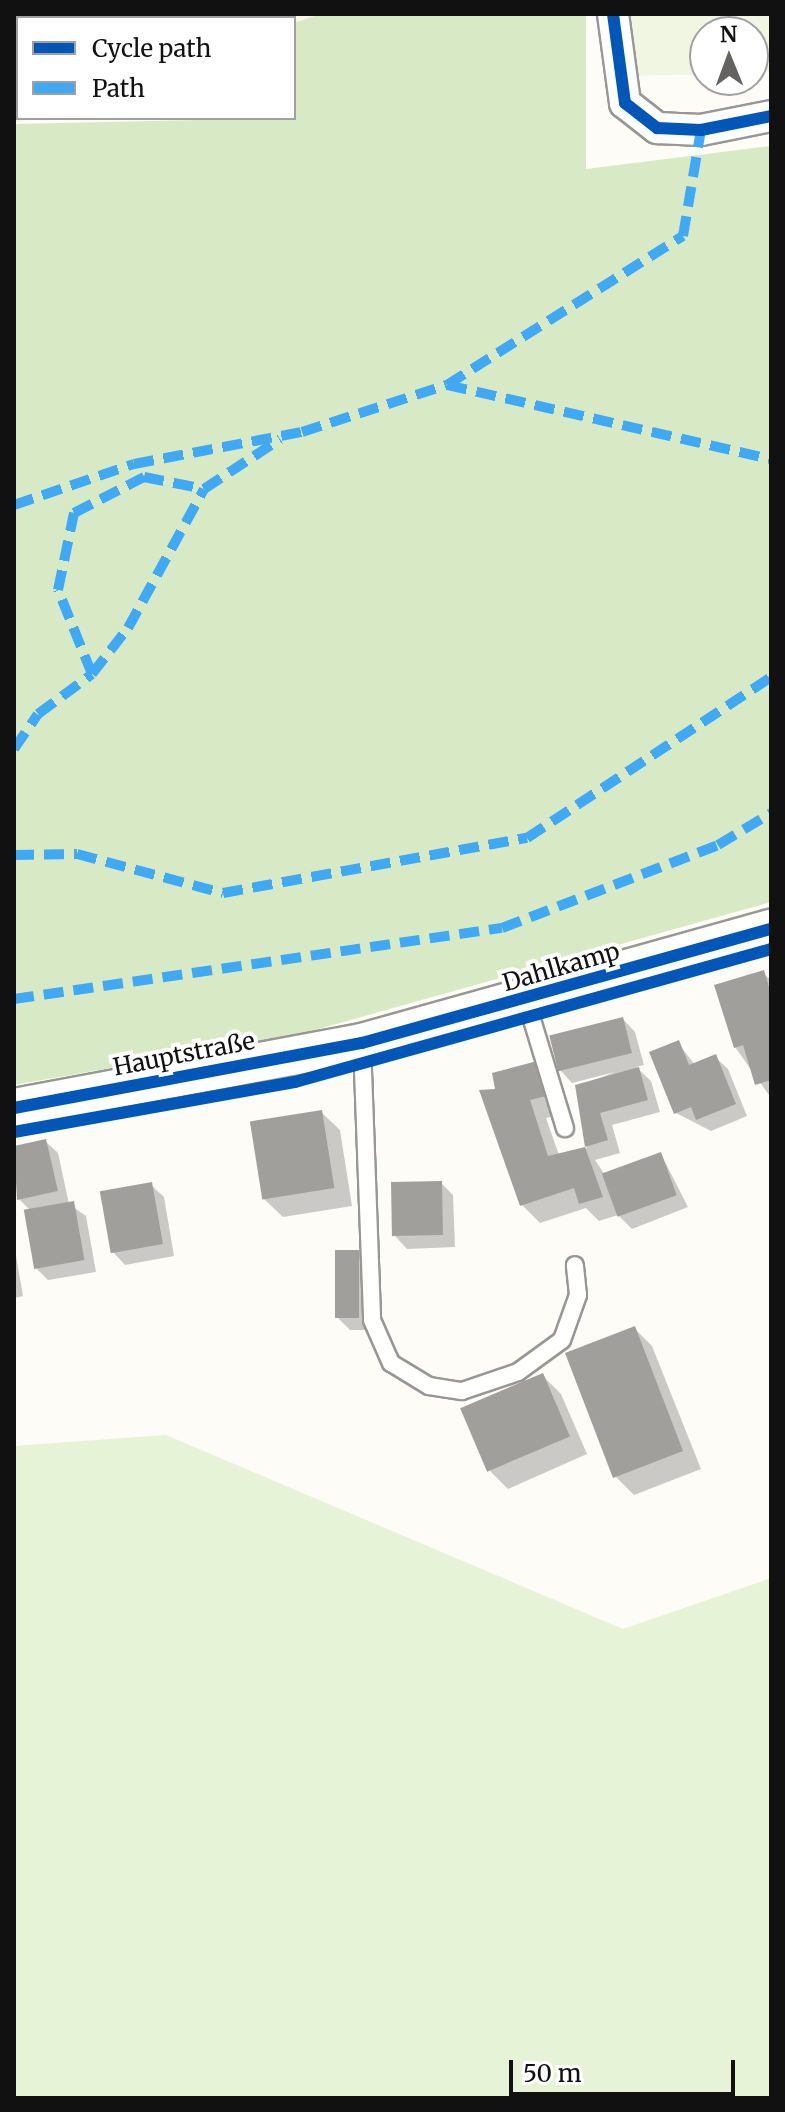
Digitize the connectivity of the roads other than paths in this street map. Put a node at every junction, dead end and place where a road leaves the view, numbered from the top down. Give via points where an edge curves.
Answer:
1 (613, 14) edge
2 (771, 116) edge
3 (771, 929) edge
4 (526, 1000) junction
5 (362, 1043) junction
6 (14, 1108) edge
7 (565, 1128) dead end
8 (575, 1265) dead end

1 - 2 street via 625,103 657,128 701,130
3 - 4 street, Dahlkamp
4 - 5 street, Dahlkamp
4 - 7 lane
5 - 6 street, Hauptstraße
5 - 8 lane via 372,1320 391,1363 429,1386 462,1391 518,1372 562,1340 578,1295

